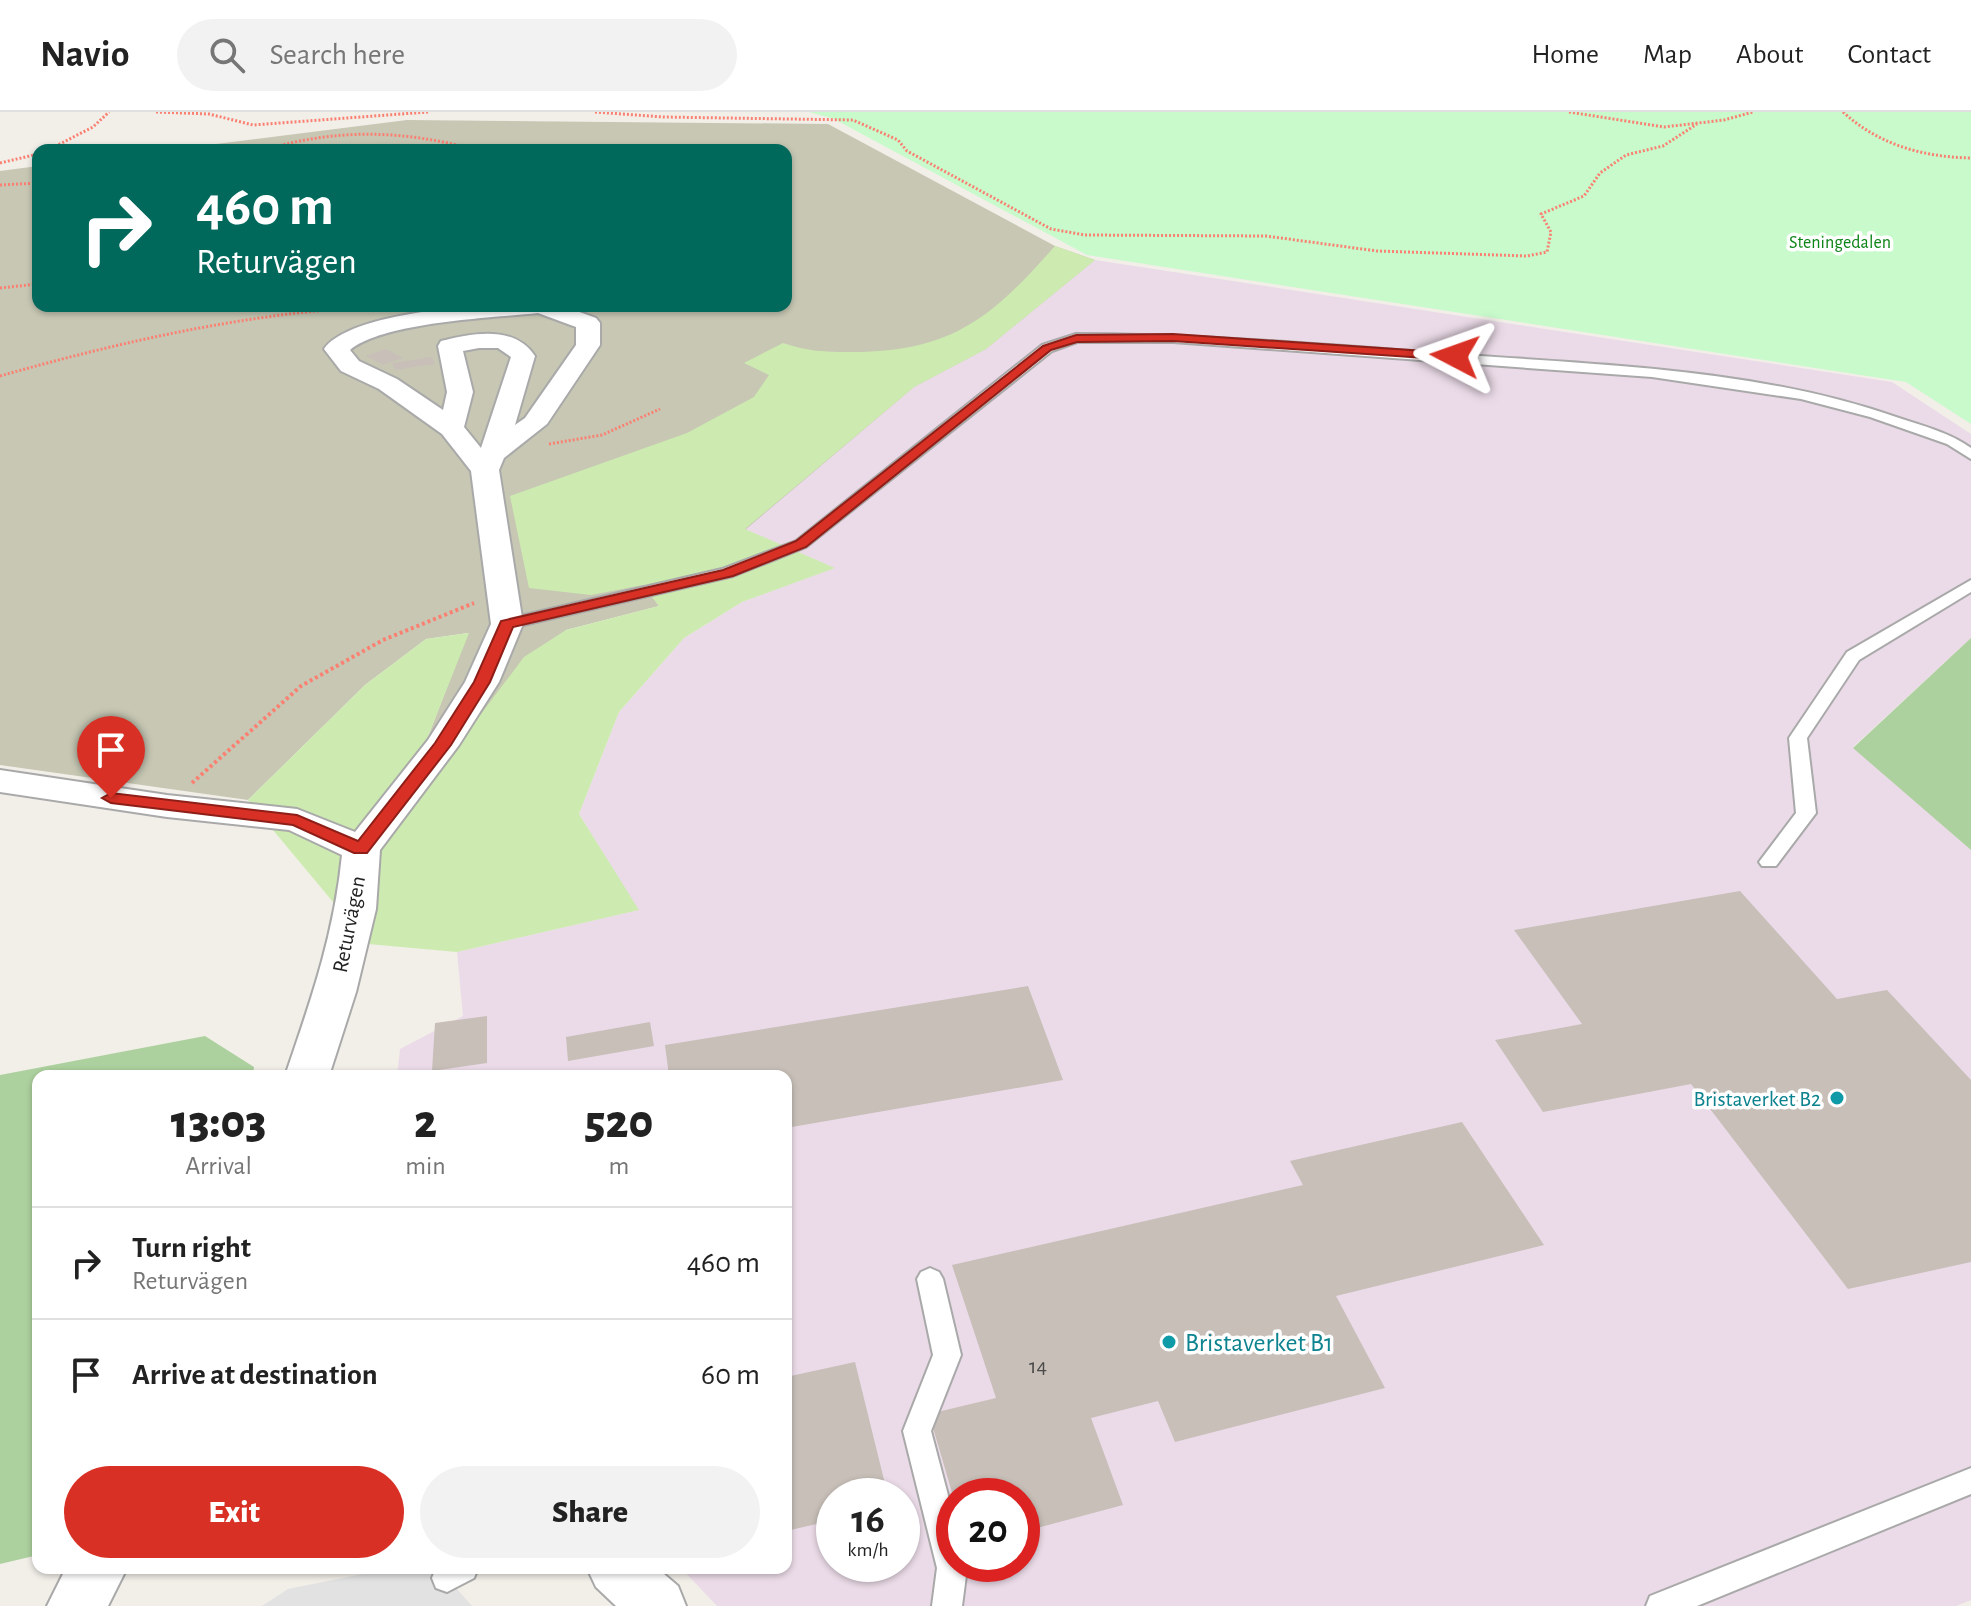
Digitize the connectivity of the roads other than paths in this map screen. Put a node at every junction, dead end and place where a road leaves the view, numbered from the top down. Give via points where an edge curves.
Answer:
1 (480, 312) edge
2 (556, 312) edge
3 (451, 428) junction
4 (1971, 455) edge
5 (489, 462) junction
6 (1971, 585) edge
7 (507, 624) junction
8 (0, 781) edge
9 (361, 849) junction
10 (1769, 862) dead end
11 (309, 1070) edge
12 (930, 1279) dead end
13 (1971, 1481) edge
14 (95, 1574) edge
15 (622, 1574) edge
16 (76, 1606) edge
17 (657, 1606) edge
18 (947, 1606) edge
19 (1661, 1606) edge

1 - 3 street via 431,317 351,337 336,349 350,366 388,384
2 - 5 street via 588,323 588,345 534,424
3 - 5 street
3 - 5 street via 460,392 450,346 472,341 517,347 523,356
4 - 7 lane via 1952,441 1831,402 1652,373 1173,338 1076,338 1047,348 801,544 727,573
5 - 7 street
6 - 10 lane via 1853,656 1798,738 1806,813
7 - 9 street via 482,682 442,745
8 - 9 street, Returvägen via 297,820
9 - 11 street, Returvägen via 356,909
12 - 18 lane via 947,1355 917,1431 952,1568
13 - 19 lane
14 - 16 street
15 - 17 street

